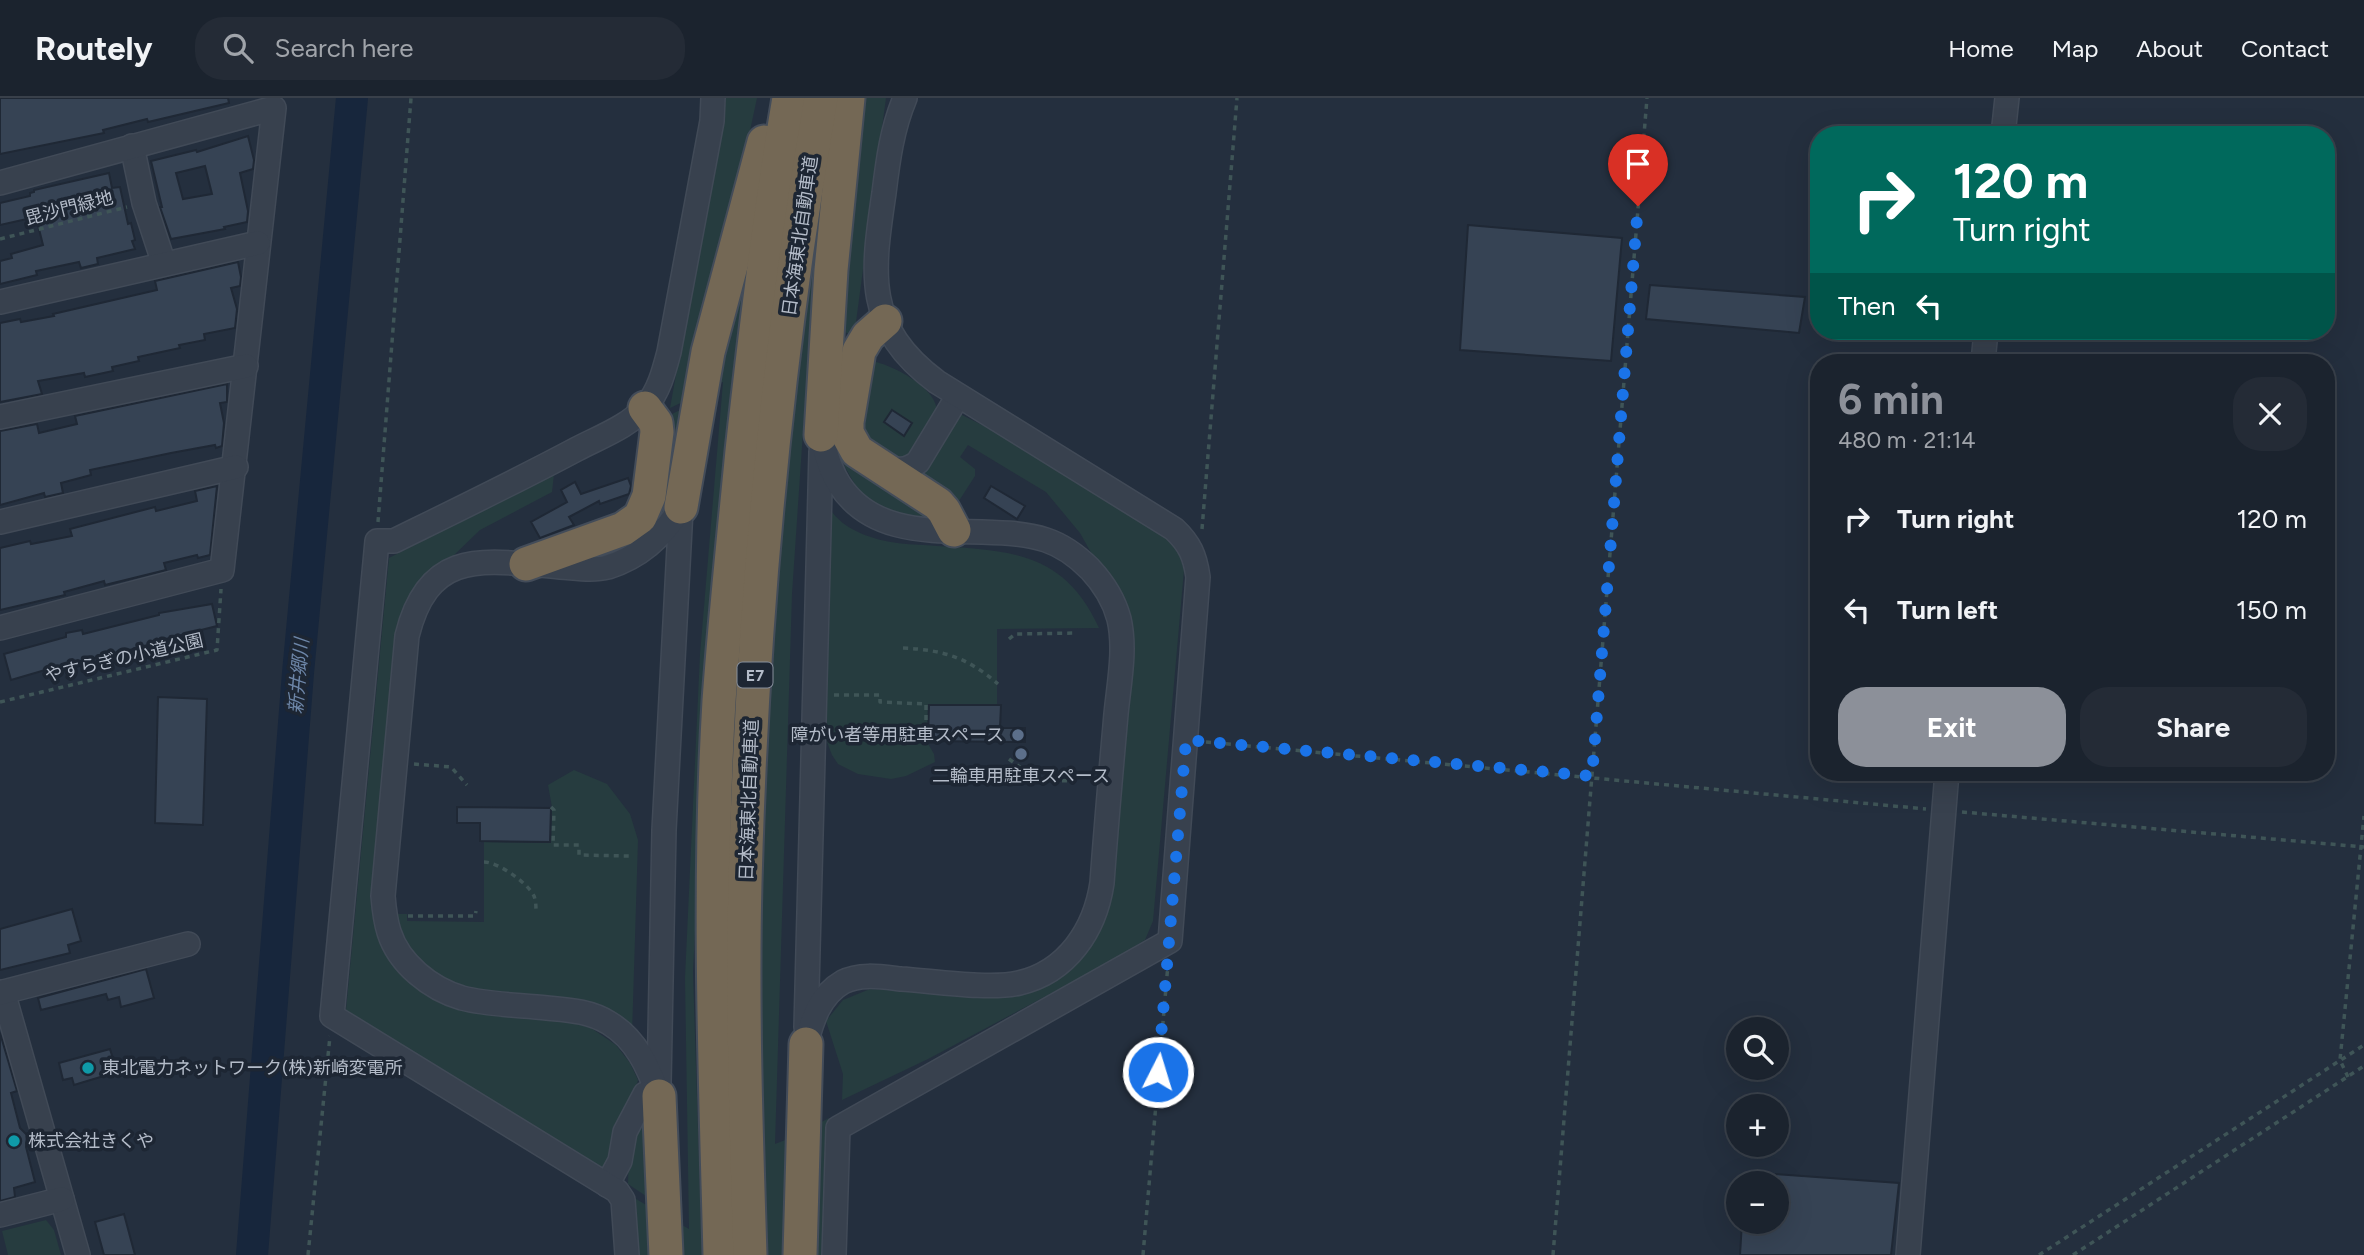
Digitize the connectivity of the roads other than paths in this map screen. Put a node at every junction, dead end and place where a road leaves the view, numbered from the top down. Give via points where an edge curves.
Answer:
1 (713, 98) edge
2 (775, 98) edge
3 (789, 98) edge
4 (821, 98) edge
5 (848, 98) edge
6 (905, 98) edge
7 (2007, 98) edge
8 (2004, 126) edge
9 (132, 146) junction
10 (0, 183) edge
11 (258, 243) junction
12 (164, 264) junction
13 (0, 302) edge
14 (886, 321) junction
15 (246, 366) junction
16 (958, 396) junction
17 (645, 408) junction
18 (0, 417) edge
19 (821, 435) junction
20 (878, 465) junction
21 (236, 467) junction
22 (681, 508) junction
23 (0, 522) edge
24 (954, 530) junction
25 (526, 564) junction
26 (0, 628) edge
27 (1946, 781) edge
28 (188, 944) dead end
29 (2, 992) edge
30 (806, 1044) junction
31 (652, 1095) junction
32 (607, 1185) junction
33 (61, 1199) junction
34 (0, 1215) edge
35 (78, 1255) edge
36 (628, 1255) edge
37 (666, 1255) edge
38 (720, 1255) edge
39 (750, 1255) edge
40 (800, 1255) edge
41 (834, 1255) edge
42 (1908, 1255) edge

1 - 17 street via 669,352 663,376
2 - 22 highway via 708,352
3 - 38 highway, 日本海東北自動車道 / E7 via 754,345 719,702 714,1041
4 - 39 highway, 日本海東北自動車道 / E7 via 770,458 758,600 745,881
5 - 19 highway
6 - 14 street via 890,148 874,263
7 - 8 street
9 - 10 street
9 - 11 street via 274,108
9 - 12 street
11 - 12 street
11 - 15 street
12 - 13 street
14 - 16 street via 917,367
14 - 20 highway via 859,351 847,422 856,451
15 - 18 street
15 - 21 street
16 - 20 street via 918,462 902,470
16 - 41 street via 1174,529 1195,555 1198,577 1170,941 838,1128
17 - 25 highway via 657,432 649,496 640,517 622,529
17 - 32 street via 509,485 394,541 377,541 332,1016
19 - 24 street via 839,485 870,514 886,523
19 - 30 street
20 - 24 highway via 938,504
21 - 23 street
21 - 26 street via 222,570
22 - 25 street via 642,551 606,567
22 - 31 street
24 - 30 street via 1046,540 1083,562 1111,596 1121,646 1099,904 1082,940 1067,957 1034,979 995,985 857,977 838,986 820,1005
25 - 31 street via 460,566 437,578 412,615 383,895 389,935 413,969 446,992 573,1010 609,1023 631,1041 646,1063
27 - 42 street
28 - 29 street
29 - 33 street
30 - 40 highway
31 - 32 street via 625,1132 620,1161
31 - 37 highway
32 - 36 street via 622,1200
33 - 34 street
33 - 35 street

